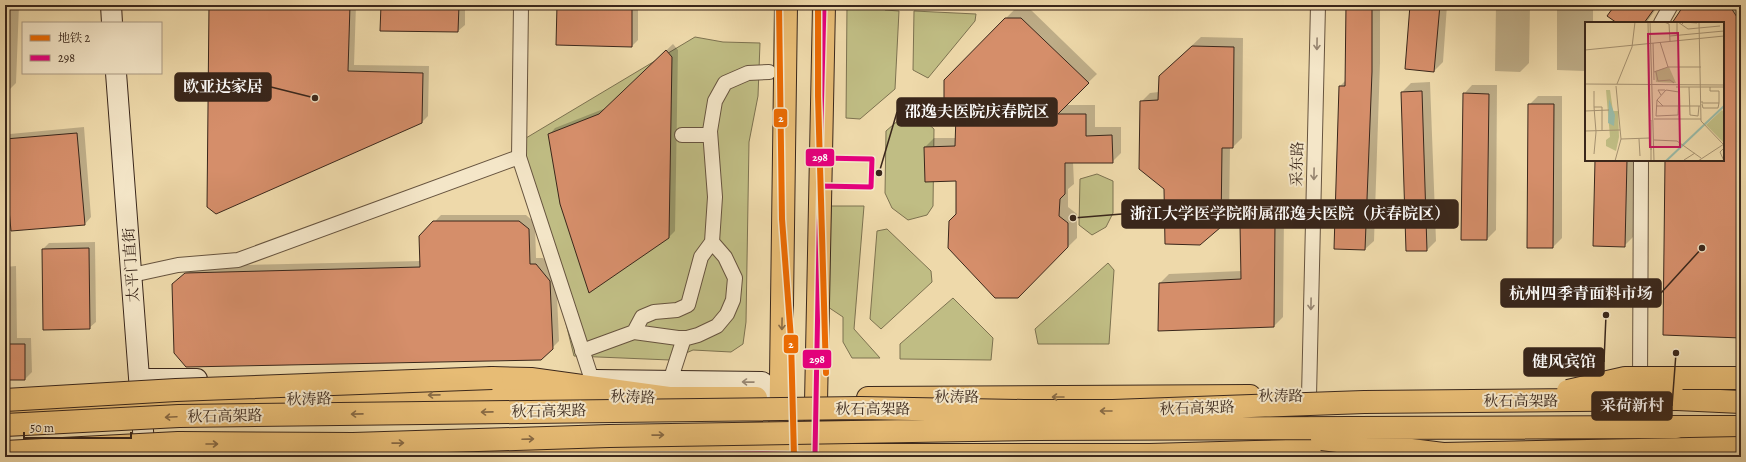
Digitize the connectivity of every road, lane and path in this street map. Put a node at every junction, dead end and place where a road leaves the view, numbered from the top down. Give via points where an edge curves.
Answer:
1 (111, 5) edge
2 (521, 5) edge
3 (786, 5) edge
4 (824, 5) edge
5 (1318, 5) edge
6 (1671, 5) edge
7 (112, 22) edge
8 (1662, 22) edge
9 (769, 72) dead end
10 (116, 74) edge
11 (682, 135) dead end
12 (710, 135) junction
13 (519, 156) junction
14 (1641, 161) edge
15 (712, 242) junction
16 (132, 275) junction
17 (634, 332) junction
18 (684, 338) junction
19 (582, 351) junction
20 (673, 372) dead end
21 (1741, 378) edge
22 (140, 379) junction
23 (592, 380) junction
24 (1741, 388) edge
25 (1640, 390) junction
26 (1309, 396) junction
27 (781, 398) junction
28 (816, 398) junction
29 (676, 399) junction
30 (5, 400) edge
31 (1525, 401) junction
32 (1741, 402) edge
33 (142, 403) junction
34 (5, 411) edge
35 (5, 425) edge
36 (1741, 427) edge
37 (1236, 428) junction
38 (1741, 439) edge
39 (1741, 448) edge
40 (1605, 449) edge
41 (5, 452) edge
42 (780, 456) edge
43 (815, 456) edge
44 (145, 457) edge
45 (454, 457) edge

1 - 7 main road
2 - 13 street
3 -> 27 main road
4 - 28 main road
5 -> 26 street, 采东路
6 - 8 street
9 - 12 street via 748,73 725,83 715,101
10 - 16 main road, 太平门直街
11 - 12 street
12 - 15 street via 715,197
13 - 16 street via 238,260 178,265
13 - 19 street
14 - 25 street
15 - 17 street via 702,257 688,305 677,310 654,312 642,317
15 - 18 street via 725,257 735,278 733,300 727,314 717,326
16 - 22 main road, 太平门直街
17 - 18 street
17 - 19 street
18 - 20 street
19 - 23 street
21 - 31 main road, bridge via 1625,378
22 - 23 main road
22 - 33 main road, 太平门直街
27 -> 23 main road via 762,382
24 - 25 main road, 秋涛路
25 - 26 main road, 秋涛路
26 -> 28 main road, 秋涛路
27 - 28 main road, 秋涛路
27 - 29 main road, 秋涛路
27 - 42 main road
28 - 43 main road
29 - 30 main road, bridge via 531,379 492,378 176,390
29 -> 33 main road, 秋涛路 via 510,394
31 - 32 main road, 秋石高架路, bridge via 1677,399
31 -> 35 main road, 秋石高架路, bridge via 1364,402 1106,411 860,408 179,416
33 - 34 main road, 秋涛路
33 - 44 main road, 太平门直街
36 - 37 main road, 秋石高架路, bridge
37 - 39 main road, bridge via 1443,454
41 -> 37 main road, 秋石高架路, bridge via 178,444 352,444 855,431
38 - 40 main road
40 - 43 main road
42 - 43 main road
42 - 45 main road

